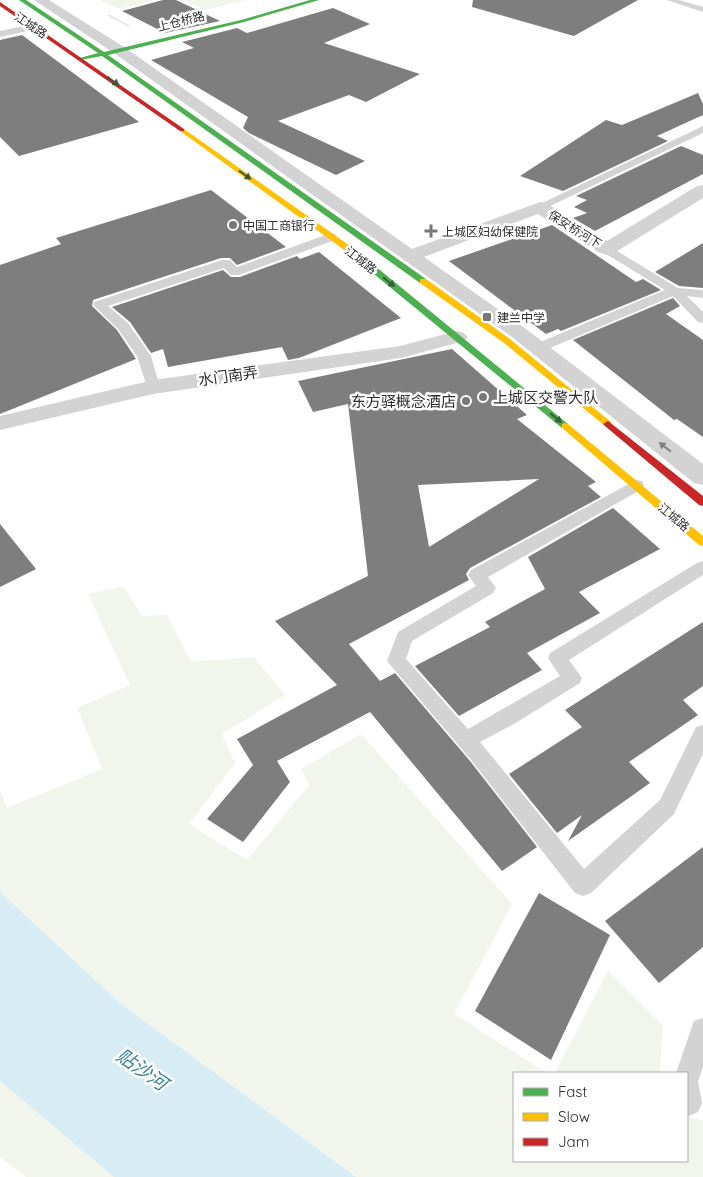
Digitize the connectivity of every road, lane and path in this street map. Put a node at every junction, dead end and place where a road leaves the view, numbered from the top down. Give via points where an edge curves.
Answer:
1 (22, 0) edge
2 (40, 0) edge
3 (316, 0) edge
4 (671, 0) edge
5 (0, 4) edge
6 (703, 10) edge
7 (33, 27) junction
8 (0, 34) edge
9 (111, 52) junction
10 (82, 59) junction
11 (703, 129) edge
12 (703, 190) edge
13 (540, 207) junction
14 (331, 236) junction
15 (607, 249) junction
16 (410, 256) junction
17 (675, 291) junction
18 (703, 294) edge
19 (703, 319) edge
20 (457, 338) junction
21 (538, 348) junction
22 (153, 387) junction
23 (0, 423) edge
24 (703, 477) edge
25 (636, 485) junction
26 (703, 502) edge
27 (703, 542) edge
28 (703, 566) edge
29 (703, 733) edge
30 (465, 740) junction
31 (703, 1030) edge
32 (688, 1074) edge

1 - 9 street, 江城路
2 - 9 street, 江城路
3 - 9 street, 上仓桥路
4 - 6 lane
5 - 7 street, 江城路
7 - 8 lane
7 - 10 street, 江城路
9 - 10 street, 上仓桥路
9 - 16 street, 江城路
9 - 26 street, 江城路 via 507,341
10 -> 14 street, 江城路
11 - 13 lane
12 - 15 street, 保安桥河下
13 - 15 street, 保安桥河下
13 - 16 street, 保安桥河下
14 -> 20 street, 江城路
14 - 22 lane via 235,272 226,263 99,305 123,326 144,356
15 - 17 lane
16 - 21 street, 江城路
17 - 18 lane
17 - 19 lane
17 - 21 lane
20 - 22 street, 水门南弄 via 401,352
20 -> 25 street, 江城路
24 -> 21 street, 江城路
22 - 23 street, 水门南弄
25 - 27 street, 江城路
25 - 30 lane via 477,575 487,588 404,637 396,661
28 - 30 lane via 557,658 573,678
29 - 30 lane via 667,807 583,885
31 - 32 lane

